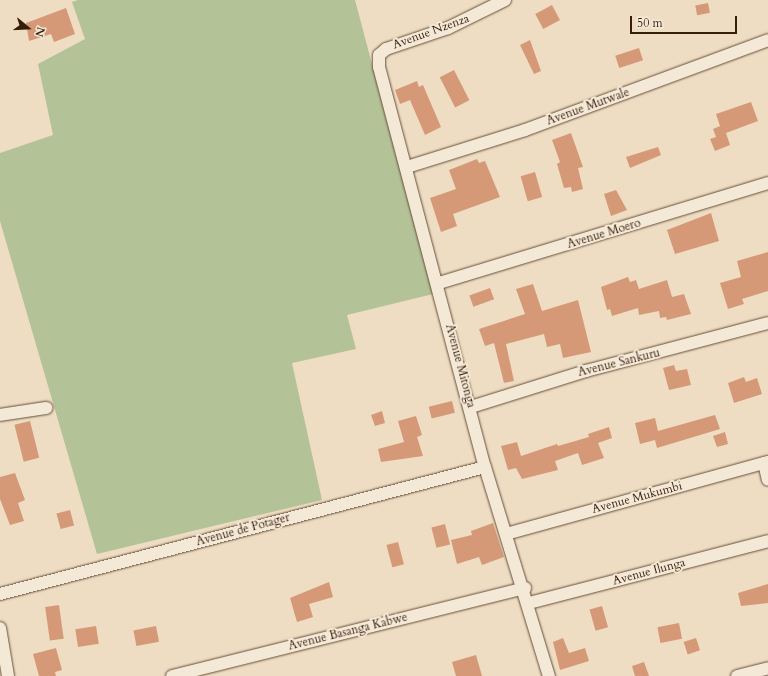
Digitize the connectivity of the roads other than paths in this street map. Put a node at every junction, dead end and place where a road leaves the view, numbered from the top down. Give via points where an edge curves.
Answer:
1 (505, 0) edge
2 (768, 40) edge
3 (379, 55) joint
4 (407, 167) junction
5 (768, 183) edge
6 (439, 283) junction
7 (768, 323) edge
8 (471, 407) junction
9 (46, 408) dead end
10 (0, 415) edge
11 (766, 463) edge
12 (485, 467) junction
13 (768, 480) edge
14 (506, 534) junction
15 (768, 541) edge
16 (525, 588) junction
17 (0, 594) edge
18 (529, 603) junction
19 (0, 628) edge
20 (768, 668) edge
21 (8, 676) edge
22 (172, 676) edge
23 (549, 676) edge
24 (737, 676) edge

1 - 3 street, Avenue Nzenza via 448,28 386,49
2 - 4 street, Avenue Mutwale via 525,130
3 - 4 street, Avenue Mitonga via 379,67
4 - 6 street, Avenue Mitonga
5 - 6 street, Avenue Moero
6 - 8 street, Avenue Mitonga
7 - 8 street, Avenue Sankuru via 586,371
8 - 12 street, Avenue Mitonga
9 - 10 street
11 - 13 street
11 - 14 street, Avenue Mukumbi
12 - 14 street, Avenue Mitonga
12 - 17 street, Avenue de Potager
14 - 16 street, Avenue Mitonga
15 - 18 street, Avenue Ilunga
16 - 18 street, Avenue Mitonga
16 - 22 street, Avenue Basanga Kabwe
18 - 23 street, Avenue Mitonga
19 - 21 street
20 - 24 street

